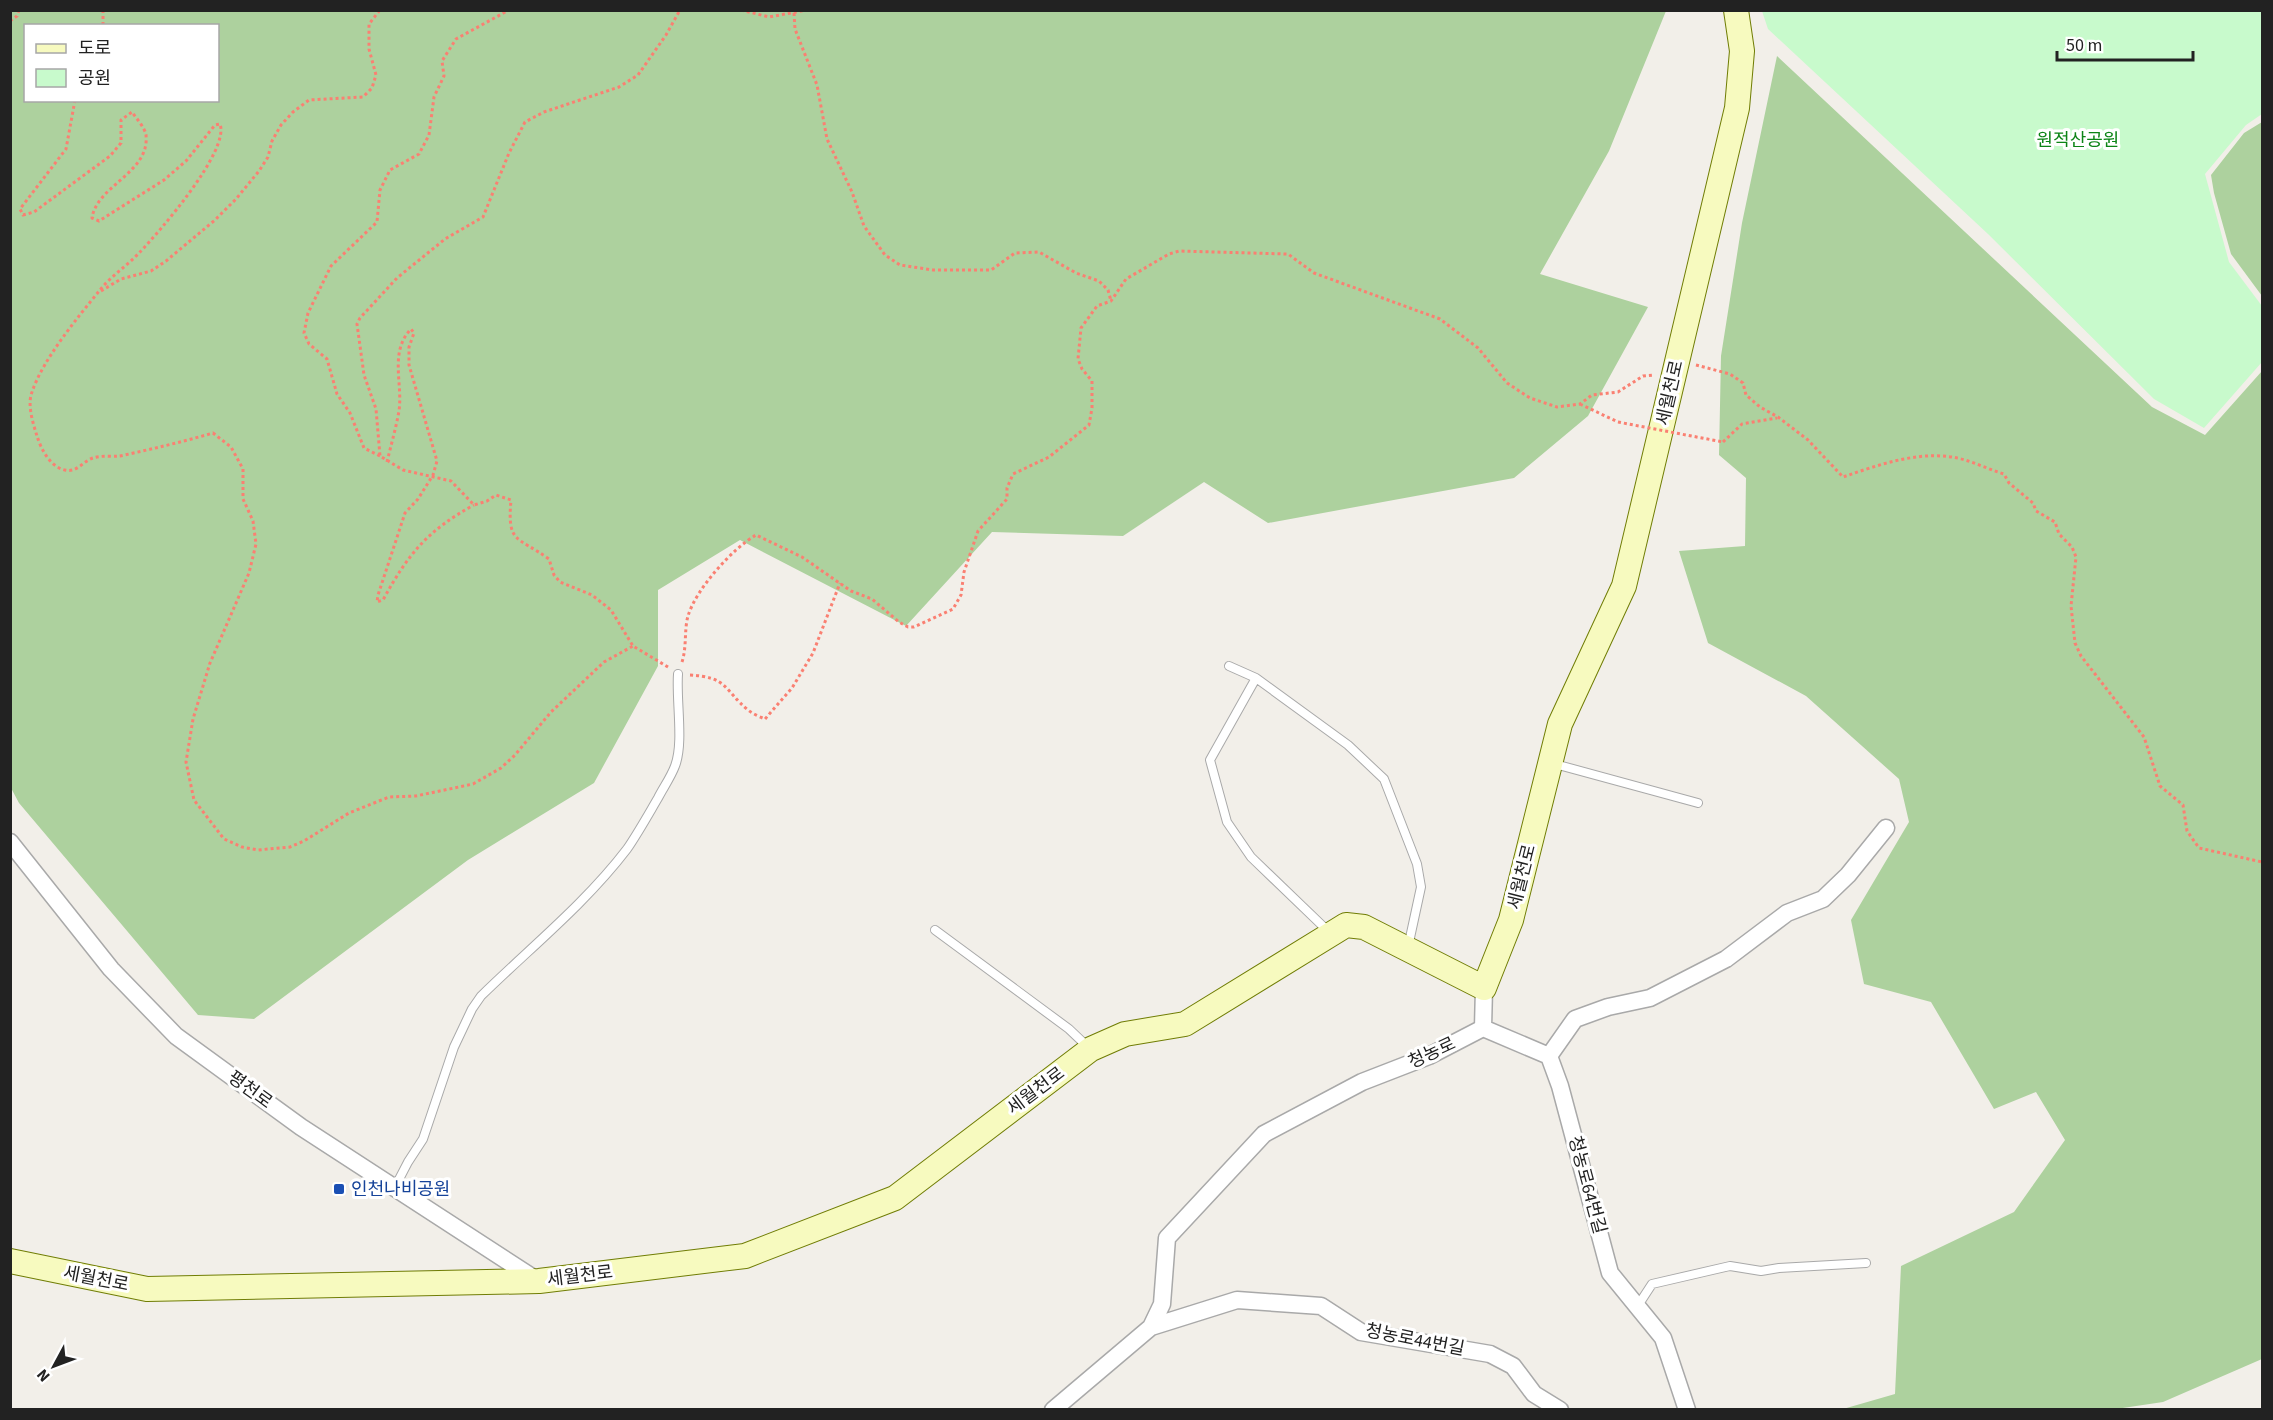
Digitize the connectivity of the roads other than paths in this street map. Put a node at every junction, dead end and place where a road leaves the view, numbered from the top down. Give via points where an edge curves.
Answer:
1 (1736, 10) edge
2 (1229, 666) dead end
3 (678, 674) road end
4 (1256, 678) junction
5 (1550, 763) junction
6 (1698, 803) dead end
7 (1886, 828) dead end
8 (10, 842) edge
9 (935, 930) dead end
10 (1330, 933) junction
11 (1407, 949) junction
12 (1484, 988) junction
13 (1483, 1028) junction
14 (1091, 1049) junction
15 (1549, 1056) junction
16 (395, 1188) junction
17 (10, 1261) edge
18 (1866, 1263) dead end
19 (539, 1281) junction
20 (1637, 1307) junction
21 (1151, 1327) junction
22 (1053, 1410) edge
23 (1560, 1410) edge
24 (1687, 1410) edge

1 - 5 street, 세월천로 via 1742,51 1737,108 1624,586 1560,724
2 - 4 lane
3 - 16 lane via 676,765 627,849 472,1009 454,1047 423,1139
4 - 10 lane via 1210,760 1227,822 1251,857
4 - 11 lane via 1348,745 1384,779 1417,864 1421,887
5 - 6 lane
5 - 12 street, 세월천로 via 1511,921
7 - 15 street via 1823,899 1787,913 1726,959 1650,998 1575,1019
8 - 16 street, 평천로 via 111,969 176,1036 301,1127
9 - 14 lane
10 - 11 street, 세월천로 via 1346,925 1364,927
10 - 14 street, 세월천로 via 1185,1024 1125,1034
11 - 12 street, 세월천로
12 - 13 street, 세월천로
13 - 15 street
13 - 21 street, 청농로 via 1430,1056 1362,1082 1264,1134 1167,1238 1162,1304
14 - 19 street, 세월천로 via 895,1198 745,1256
15 - 20 street, 청농로64번길 via 1610,1273
16 - 19 street, 평천로
17 - 19 street, 세월천로 via 147,1289
18 - 20 lane via 1761,1272 1730,1266 1652,1284
20 - 24 street, 청농로64번길 via 1663,1338
21 - 22 street, 청농로
21 - 23 street, 청농로44번길 via 1237,1300 1321,1306 1361,1332 1490,1354 1513,1366 1534,1394

